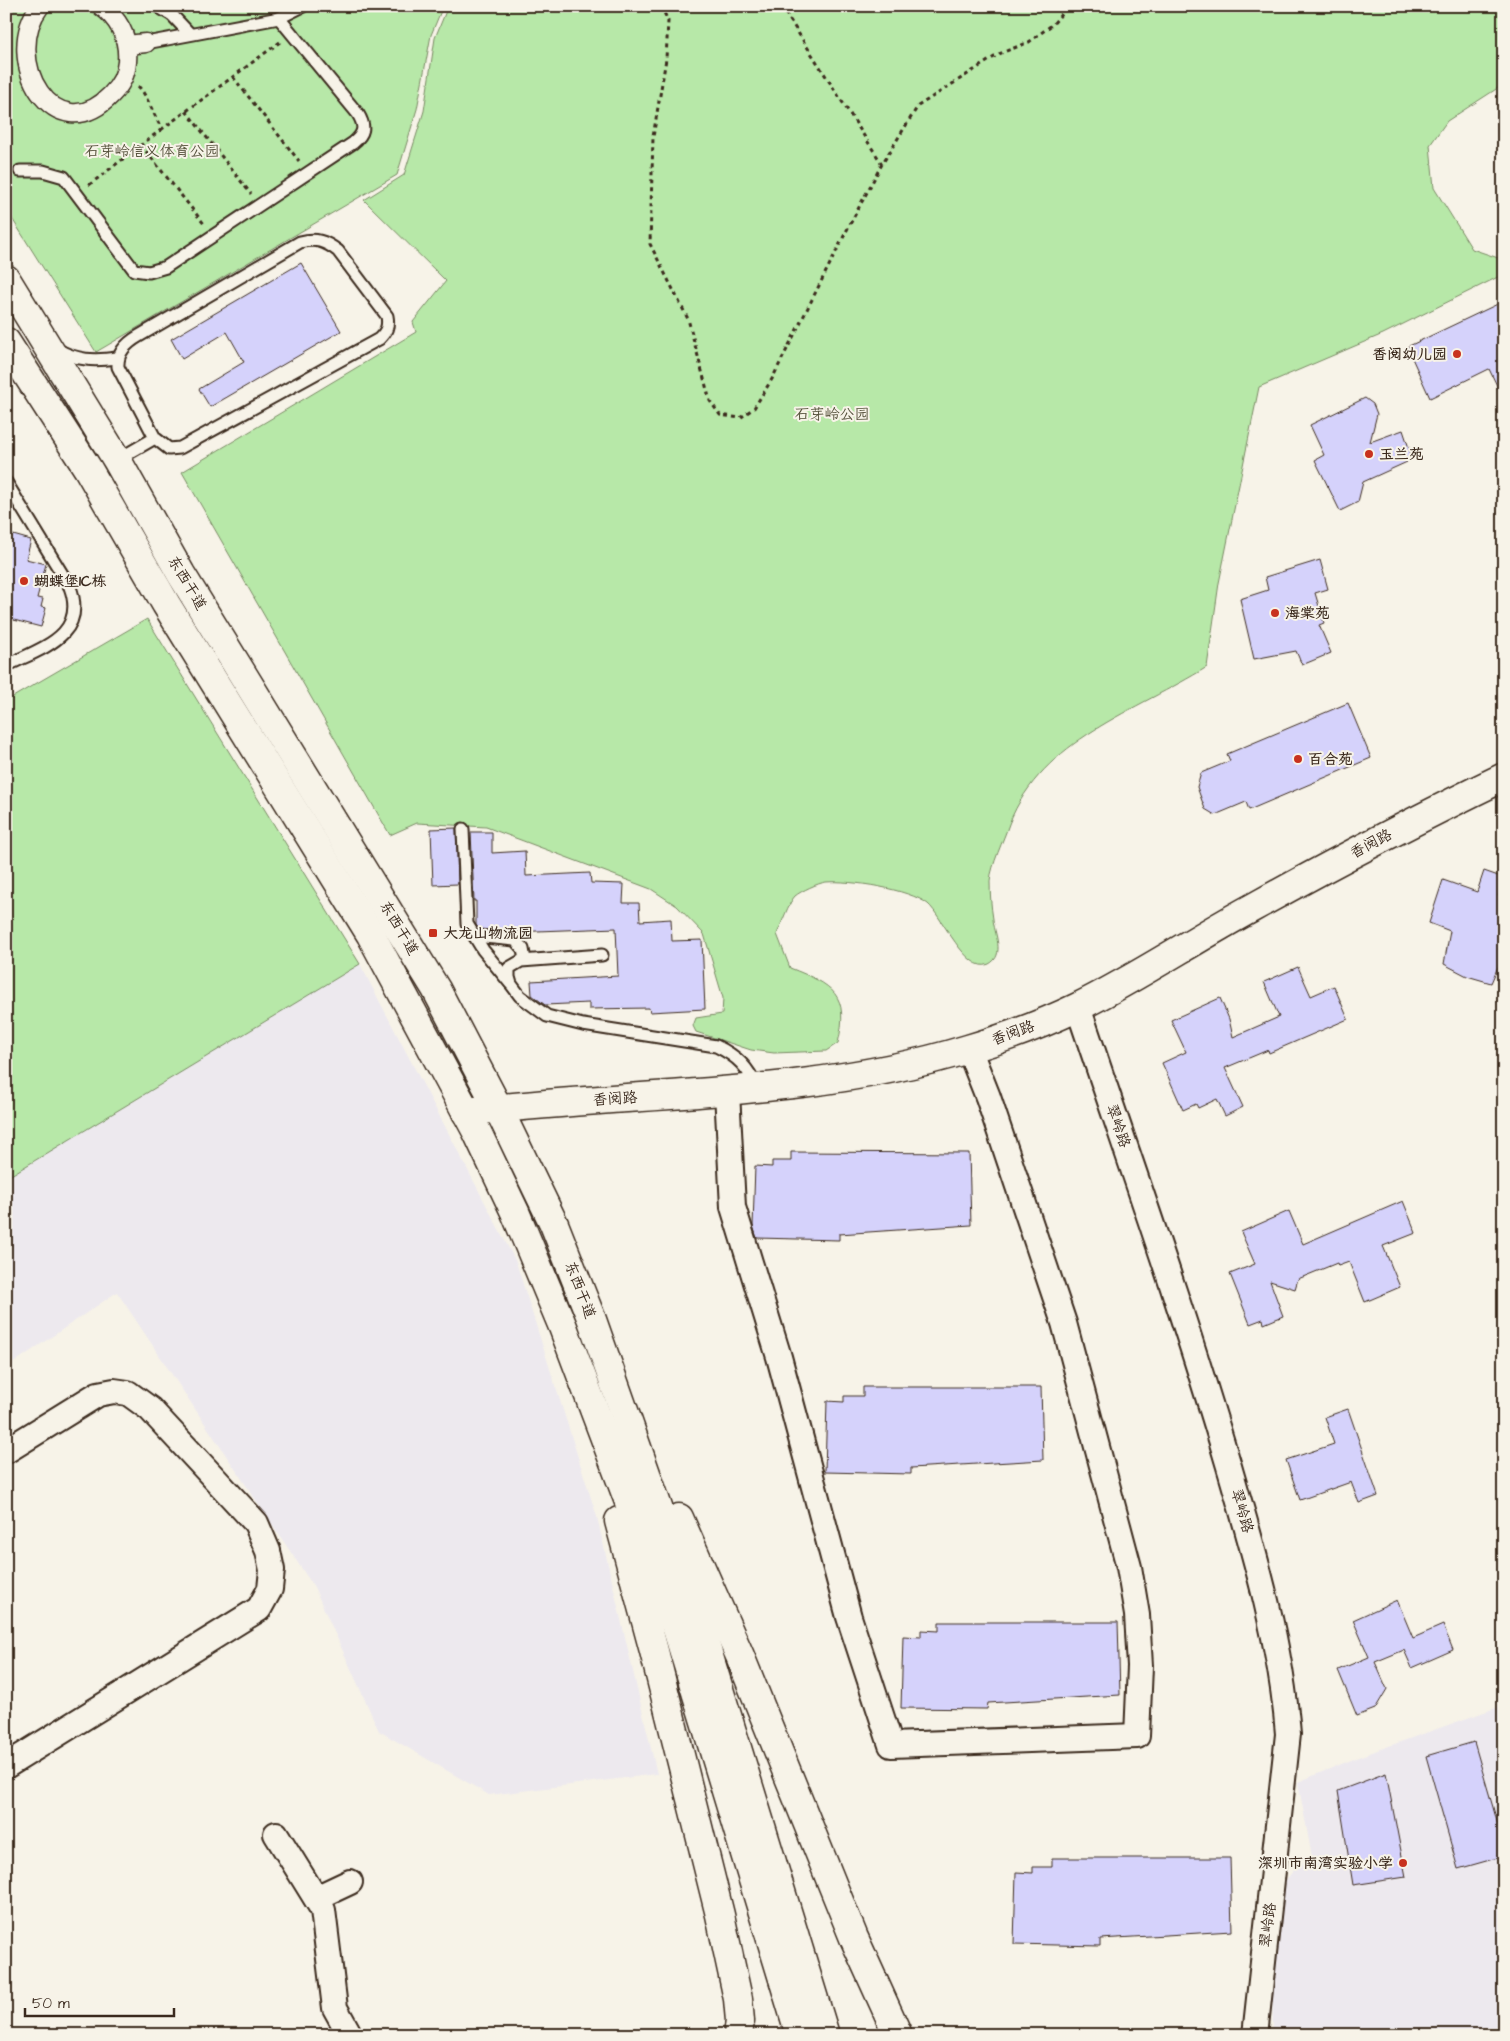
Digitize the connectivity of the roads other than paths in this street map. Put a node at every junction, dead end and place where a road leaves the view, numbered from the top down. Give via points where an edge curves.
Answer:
1 (101, 6) edge
2 (157, 6) edge
3 (303, 6) edge
4 (33, 8) edge
5 (279, 18) junction
6 (189, 34) junction
7 (146, 43) joint
8 (127, 46) junction
9 (20, 171) dead end
10 (6, 279) edge
11 (6, 342) edge
12 (45, 342) junction
13 (117, 358) junction
14 (155, 438) junction
15 (117, 460) junction
16 (6, 482) edge
17 (6, 666) edge
18 (1504, 776) edge
19 (463, 829) dead end
20 (474, 936) junction
21 (602, 955) dead end
22 (525, 960) junction
23 (512, 984) junction
24 (1078, 1007) junction
25 (969, 1049) junction
26 (757, 1088) junction
27 (727, 1092) junction
28 (498, 1108) junction
29 (466, 1112) junction
30 (592, 1320) junction
31 (563, 1327) junction
32 (6, 1451) edge
33 (688, 1626) junction
34 (6, 1766) edge
35 (276, 1834) dead end
36 (350, 1882) dead end
37 (316, 1898) junction
38 (350, 2035) edge
39 (738, 2035) edge
40 (800, 2035) edge
41 (825, 2035) edge
42 (898, 2035) edge
43 (1255, 2035) edge

1 - 8 street via 113,15 123,31
2 - 6 lane via 172,15
3 - 5 lane
4 - 8 street via 18,29 13,47 13,66 19,83 31,98 47,109 67,113 86,111 104,102 122,80 126,70
5 - 6 lane
5 - 9 lane via 358,114 364,126 360,137 157,272 140,272 127,264 64,177
6 - 7 lane
7 - 8 street
10 - 12 main road, 东西干道
11 - 29 main road, 东西干道 via 88,469 172,613 371,935
12 - 13 lane via 77,358
12 - 15 main road, 东西干道
13 - 14 lane via 118,367
13 - 14 lane via 130,341 308,240 328,243 338,251 387,316 388,324 379,339 180,448 170,449
14 - 15 lane
15 - 28 main road, 东西干道 via 181,574 436,989
16 - 17 lane via 70,587 75,607 70,626 61,637
18 - 24 main road, 香阅路 via 1252,908
19 - 20 lane via 466,917
20 - 22 lane via 515,940 523,949
20 - 23 lane
21 - 22 lane
22 - 23 lane via 509,968 508,977
23 - 26 lane via 520,996 546,1016 716,1046 745,1064
24 - 25 main road, 香阅路
24 - 43 street, 翠岭路 via 1206,1386 1266,1599 1285,1689 1288,1734
25 - 26 main road, 香阅路 via 905,1066
25 - 27 street via 1064,1323 1129,1568 1137,1615 1140,1666 1137,1736 891,1745 849,1617 779,1357 732,1207
26 - 27 main road, 香阅路
27 - 28 main road, 香阅路
28 - 29 main road, 香阅路
28 - 30 main road, 东西干道 via 554,1224
29 - 31 main road, 东西干道 via 515,1212
30 - 33 main road, 东西干道
30 - 42 main road via 740,1656 807,1825
31 - 33 main road, 东西干道
31 - 39 main road via 628,1551 708,1868 738,1999
32 - 34 street via 98,1394 114,1390 128,1393 150,1408 256,1523 266,1544 272,1570 270,1589 259,1609
33 - 40 main road
33 - 41 main road
35 - 37 street
36 - 37 street
37 - 38 street via 323,1910 335,2008

